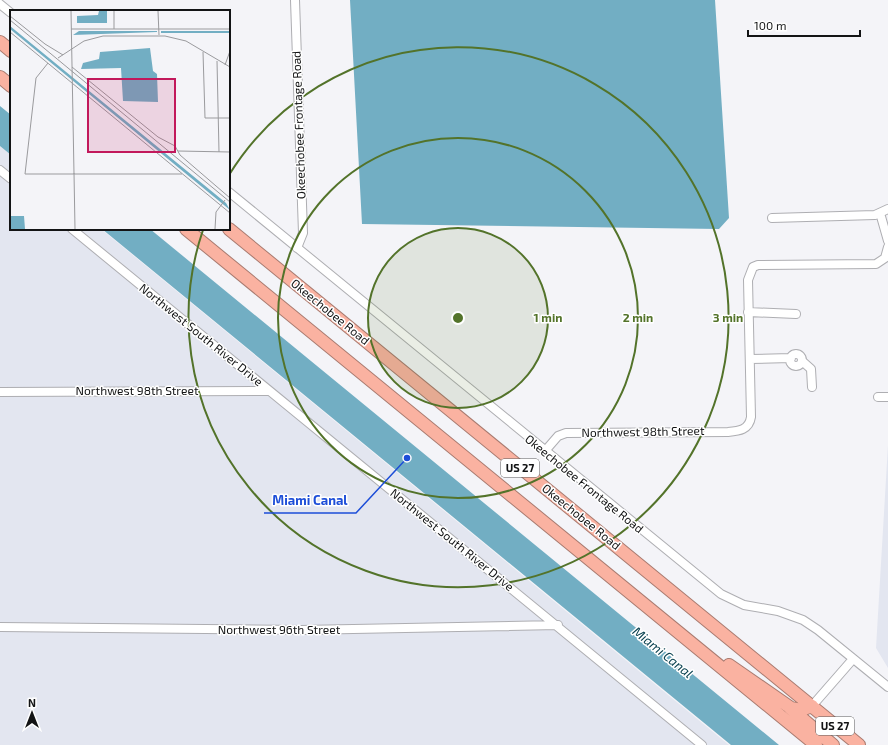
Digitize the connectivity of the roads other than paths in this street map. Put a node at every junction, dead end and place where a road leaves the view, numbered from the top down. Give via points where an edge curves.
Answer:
1 (295, 0) edge
2 (0, 4) edge
3 (10, 12) edge
4 (0, 42) edge
5 (10, 50) edge
6 (0, 77) edge
7 (10, 85) edge
8 (0, 170) edge
9 (10, 178) edge
10 (230, 193) edge
11 (888, 209) edge
12 (880, 213) junction
13 (772, 218) dead end
14 (73, 230) edge
15 (187, 230) edge
16 (229, 230) edge
17 (888, 241) edge
18 (888, 246) edge
19 (298, 248) junction
20 (748, 312) junction
21 (796, 314) dead end
22 (750, 359) junction
23 (812, 387) dead end
24 (268, 391) junction
25 (3, 392) edge
26 (878, 397) dead end
27 (888, 397) edge
28 (545, 451) junction
29 (665, 620) junction
30 (558, 626) junction
31 (0, 628) edge
32 (853, 659) junction
33 (888, 687) edge
34 (786, 705) junction
35 (812, 706) junction
36 (818, 740) edge
37 (702, 745) edge
38 (832, 745) edge
39 (859, 745) edge

1 - 19 street, Okeechobee Frontage Road via 303,233
2 - 3 street
4 - 5 highway
6 - 7 highway
8 - 9 street
10 - 19 street, Okeechobee Frontage Road
11 - 12 street
12 - 13 street
12 - 17 street
14 - 24 street, Northwest South River Drive
15 - 29 highway, US 27
16 - 35 highway, Okeechobee Road / US 27
18 - 20 street via 885,258 876,264 753,267 748,280
19 - 28 street, Okeechobee Frontage Road
20 - 21 street
20 - 22 street
22 - 23 street via 791,358 797,354 812,372
22 - 28 street, Northwest 98th Street via 751,418 747,427 728,432 566,433 557,438
24 - 25 street, Northwest 98th Street
24 - 30 street, Northwest South River Drive
26 - 27 street
28 - 32 street, Okeechobee Frontage Road via 721,594 744,605 778,611 803,620
29 - 34 highway
29 - 36 highway, US 27
30 - 31 street, Northwest 96th Street via 301,630
30 - 37 street, Northwest South River Drive
32 - 33 street, Okeechobee Frontage Road
32 - 35 street
34 - 35 highway via 795,709
34 - 36 highway
35 - 36 highway via 812,722
35 - 39 highway, Okeechobee Road / US 27
36 - 38 highway

